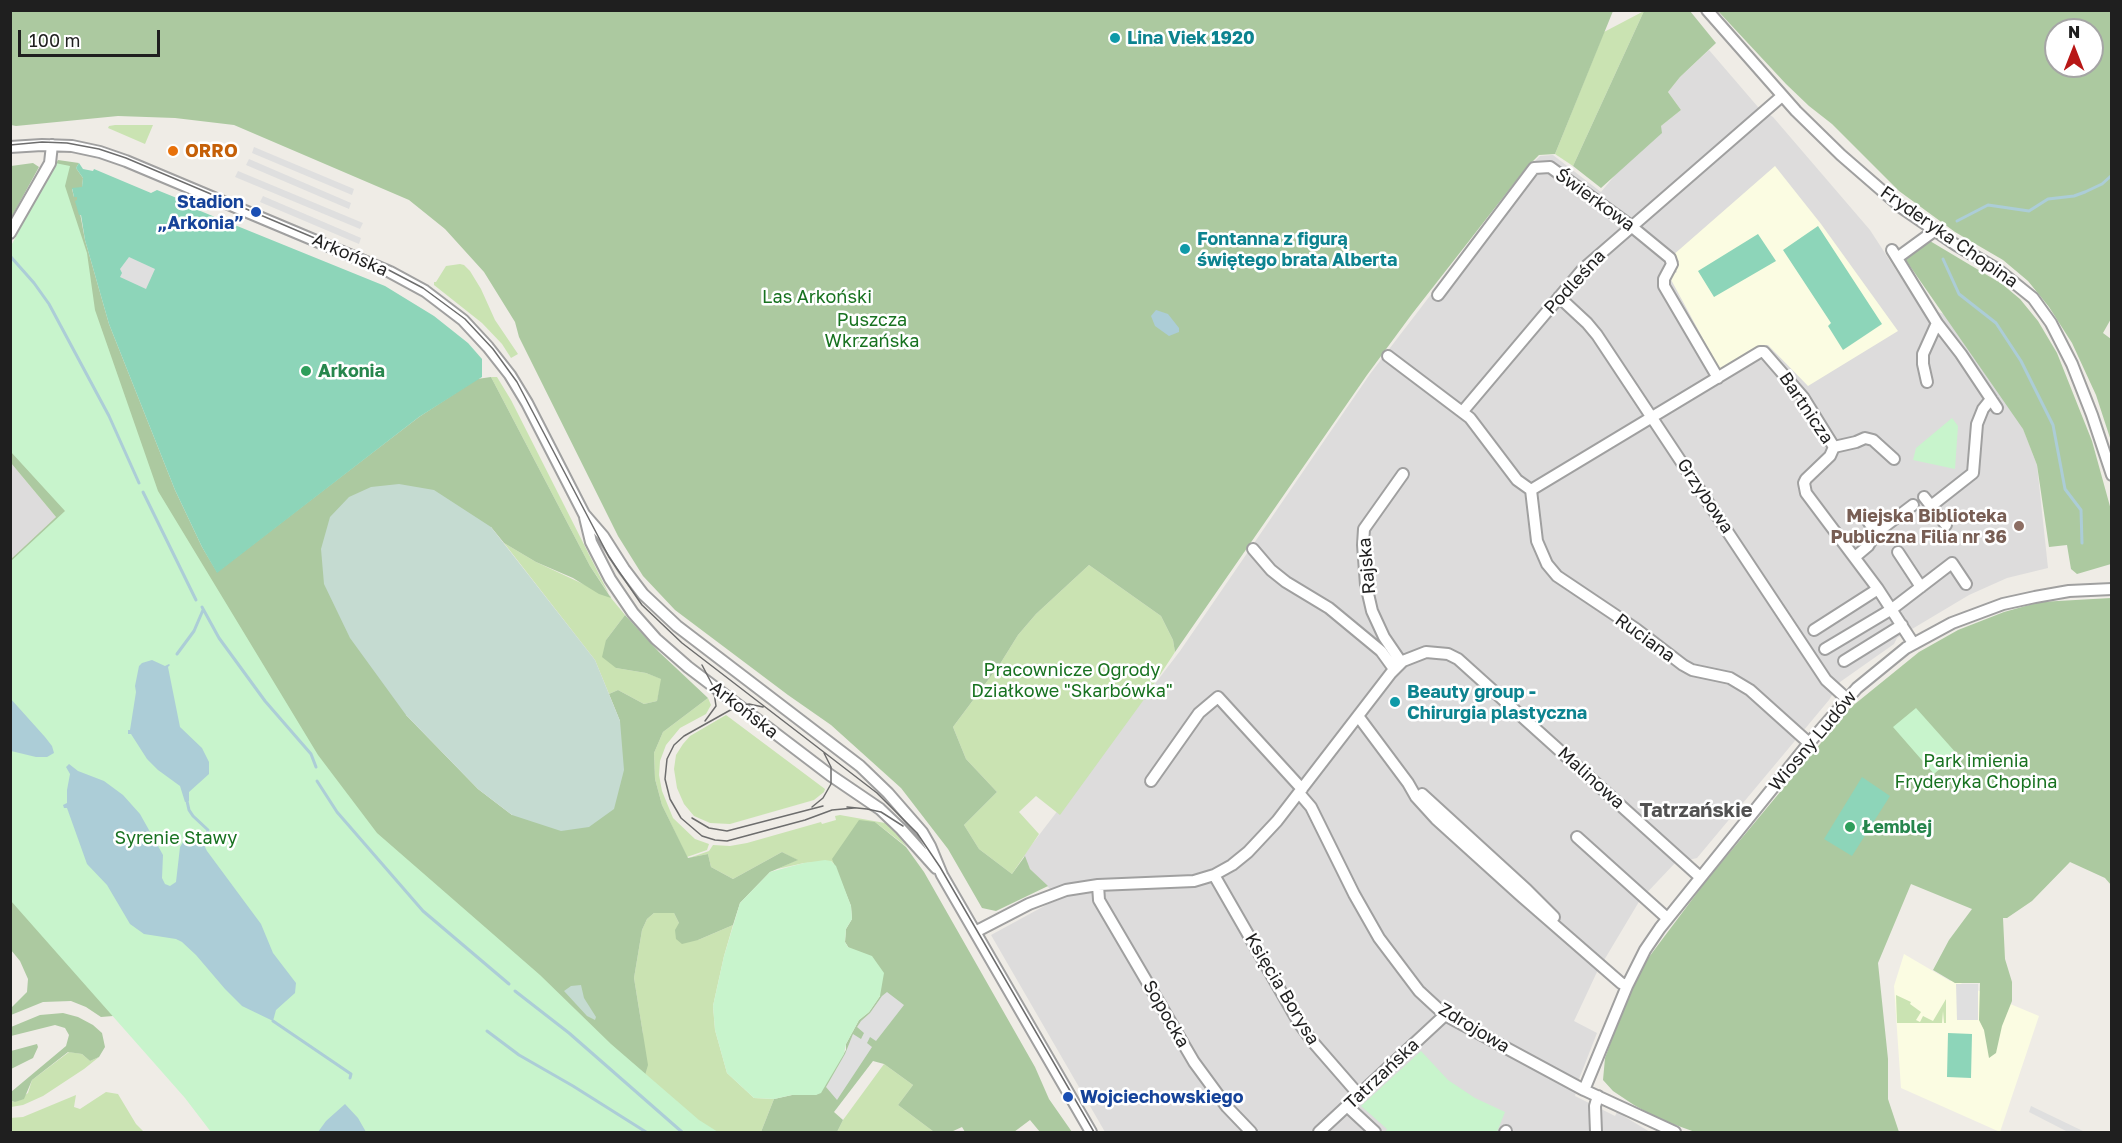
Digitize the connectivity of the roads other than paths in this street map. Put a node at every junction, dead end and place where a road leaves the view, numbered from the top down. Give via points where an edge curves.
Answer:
1 (1707, 10) edge
2 (1782, 96) junction
3 (52, 145) junction
4 (10, 147) edge
5 (1631, 226) junction
6 (1934, 231) junction
7 (10, 233) edge
8 (1438, 295) dead end
9 (1559, 297) junction
10 (1937, 323) junction
11 (1388, 356) dead end
12 (1718, 378) junction
13 (1926, 382) dead end
14 (1463, 411) junction
15 (1652, 418) junction
16 (1834, 447) junction
17 (1894, 459) dead end
18 (1403, 474) dead end
19 (2112, 475) edge
20 (1531, 490) junction
21 (1913, 505) dead end
22 (584, 514) junction
23 (1868, 520) dead end
24 (1946, 525) dead end
25 (1876, 533) junction
26 (1252, 549) dead end
27 (1898, 552) dead end
28 (1855, 557) junction
29 (1965, 584) dead end
30 (1921, 587) junction
31 (1878, 589) junction
32 (2112, 589) edge
33 (1892, 609) junction
34 (1902, 625) junction
35 (1814, 630) dead end
36 (1913, 643) junction
37 (1826, 649) dead end
38 (1844, 661) dead end
39 (1398, 666) junction
40 (1847, 699) junction
41 (1358, 716) junction
42 (1809, 743) junction
43 (1151, 781) dead end
44 (1300, 791) junction
45 (1577, 837) dead end
46 (942, 875) junction
47 (1214, 875) junction
48 (1700, 877) junction
49 (1098, 885) junction
50 (1667, 918) junction
51 (975, 932) junction
52 (1627, 986) junction
53 (1445, 1015) junction
54 (1584, 1090) junction
55 (1359, 1095) junction
56 (1598, 1096) junction
57 (1347, 1106) junction
58 (1091, 1132) edge
59 (1251, 1132) edge
60 (1319, 1132) edge
61 (1375, 1132) edge
62 (1596, 1132) edge
63 (1675, 1132) edge

1 - 2 street, Fryderyka Chopina
2 - 5 street, Podleśna
2 - 6 street, Fryderyka Chopina via 1841,155
3 - 4 street, Arkońska
3 - 7 street via 50,163
3 - 22 street, Arkońska via 84,148 126,160 367,262 431,295 463,320 503,365
5 - 8 street, Świerkowa via 1550,167 1534,168
5 - 9 street, Podleśna via 1583,269
5 - 12 street, Świerkowa via 1670,258 1664,286
6 - 10 street via 1894,254
6 - 19 street, Fryderyka Chopina via 2022,287 2042,309 2083,388
9 - 14 street, Podleśna
9 - 15 street, Grzybowa via 1597,335
10 - 13 street via 1923,354
10 - 24 street via 1994,403 1983,409 1977,424 1974,473 1928,502
11 - 14 street
12 - 15 street
12 - 16 street, Bartnicza via 1760,352 1768,355 1803,397
14 - 20 street via 1517,480
15 - 20 street
15 - 40 street, Grzybowa via 1826,680
16 - 17 street via 1865,438 1873,440
16 - 28 street, Bartnicza via 1806,479 1805,489
18 - 39 street, Rajska via 1364,529 1363,545 1372,611
20 - 42 street, Ruciana via 1537,541 1557,576 1683,665 1730,678 1750,690
21 - 25 street
22 - 46 street, Arkońska via 632,580 665,616 880,785 923,833
22 - 46 street, Arkońska via 591,542 610,579 653,636 682,662 887,815
23 - 25 street
25 - 28 street
26 - 39 street via 1271,570 1329,608
27 - 30 street
28 - 31 street, Bartnicza
29 - 30 street via 1952,563
30 - 33 street
31 - 33 street, Bartnicza
31 - 35 street
32 - 36 street, Wiosny Ludów via 2054,593 2003,604
33 - 34 street, Bartnicza
33 - 37 street
34 - 36 street, Bartnicza
34 - 38 street
36 - 40 street, Wiosny Ludów
39 - 41 street
39 - 48 street, Malinowa via 1418,654 1437,652 1458,659
40 - 42 street, Wiosny Ludów
41 - 44 street
41 - 52 street via 1408,783 1527,890 1558,921 1568,938
42 - 48 street, Wiosny Ludów
43 - 44 street, Zdrojowa via 1199,713 1218,697
44 - 47 street via 1248,852
44 - 53 street, Zdrojowa via 1379,938 1419,991
45 - 50 street
46 - 51 street, Arkońska
47 - 49 street via 1194,881
47 - 55 street, Księcia Borysa via 1299,1023
48 - 50 street, Wiosny Ludów
49 - 51 street via 1054,894
49 - 59 street, Sopocka via 1099,900 1194,1062
50 - 52 street, Wiosny Ludów
51 - 58 street, Arkońska
52 - 54 street, Wiosny Ludów
53 - 54 street, Zdrojowa
53 - 55 street, Tatrzańska
54 - 56 street, Zdrojowa
55 - 57 street, Tatrzańska
56 - 62 street
56 - 63 street, Zdrojowa
57 - 60 street, Tatrzańska
57 - 61 street

